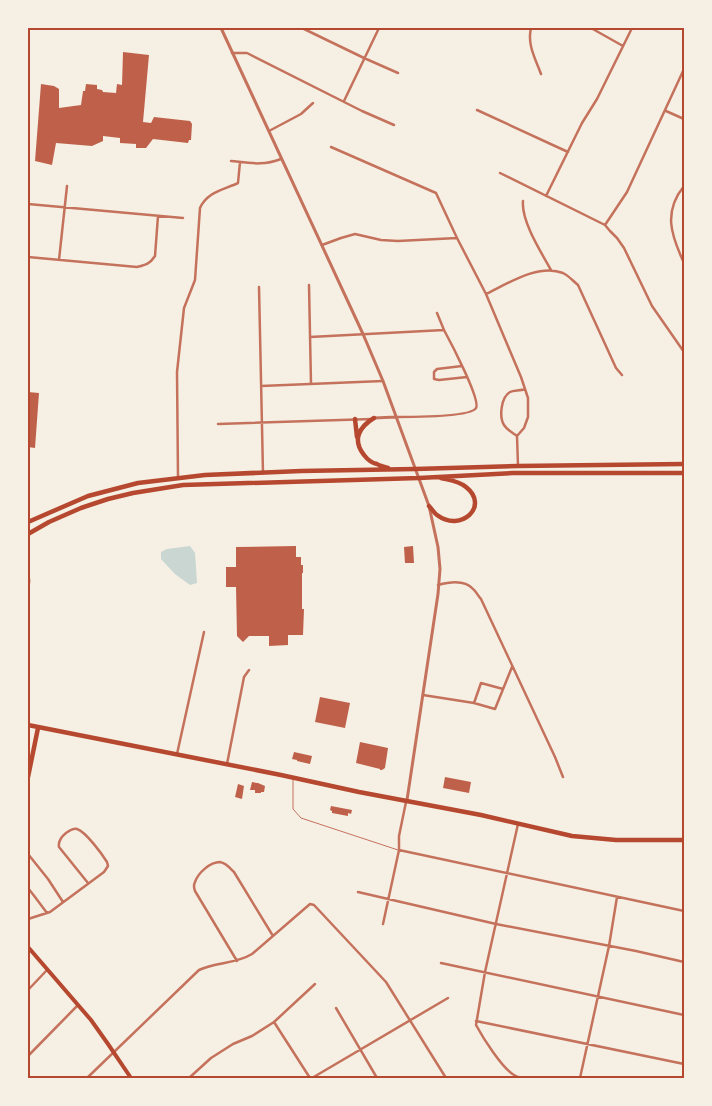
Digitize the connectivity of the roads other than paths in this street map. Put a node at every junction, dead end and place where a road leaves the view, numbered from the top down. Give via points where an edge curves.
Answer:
1 (221, 28) edge
2 (302, 28) edge
3 (379, 28) edge
4 (531, 28) edge
5 (591, 28) edge
6 (632, 28) edge
7 (623, 46) junction
8 (232, 53) junction
9 (364, 58) junction
10 (684, 69) edge
11 (398, 73) dead end
12 (541, 74) dead end
13 (344, 101) junction
14 (313, 103) dead end
15 (477, 110) dead end
16 (666, 111) junction
17 (684, 119) edge
18 (394, 125) dead end
19 (269, 131) junction
20 (331, 148) dead end
21 (568, 152) junction
22 (281, 158) junction
23 (231, 161) dead end
24 (240, 162) junction
25 (500, 173) dead end
26 (67, 186) dead end
27 (684, 186) edge
28 (546, 196) junction
29 (523, 201) dead end
30 (28, 204) edge
31 (64, 208) junction
32 (158, 216) junction
33 (182, 218) dead end
34 (605, 225) junction
35 (457, 238) junction
36 (322, 245) junction
37 (28, 257) edge
38 (59, 260) junction
39 (684, 263) edge
40 (551, 271) junction
41 (309, 285) dead end
42 (259, 287) dead end
43 (486, 294) junction
44 (438, 313) dead end
45 (444, 330) junction
46 (363, 334) junction
47 (310, 336) junction
48 (684, 352) edge
49 (462, 366) junction
50 (622, 375) dead end
51 (467, 377) junction
52 (383, 381) junction
53 (311, 384) junction
54 (261, 386) junction
55 (525, 389) junction
56 (396, 417) junction
57 (374, 418) junction
58 (355, 419) junction
59 (262, 422) junction
60 (218, 424) dead end
61 (517, 436) junction
62 (357, 441) junction
63 (684, 464) edge
64 (518, 466) junction
65 (394, 469) junction
66 (415, 469) junction
67 (263, 473) junction
68 (684, 473) edge
69 (437, 477) junction
70 (178, 478) junction
71 (419, 478) junction
72 (429, 506) junction
73 (28, 522) edge
74 (28, 534) edge
75 (28, 579) edge
76 (28, 583) edge
77 (438, 585) junction
78 (204, 632) dead end
79 (512, 667) junction
80 (249, 670) dead end
81 (503, 689) junction
82 (423, 695) junction
83 (474, 703) junction
84 (28, 725) edge
85 (38, 728) junction
86 (177, 755) junction
87 (227, 764) junction
88 (28, 777) edge
89 (294, 777) junction
90 (563, 777) dead end
91 (406, 800) junction
92 (518, 823) junction
93 (684, 840) edge
94 (399, 850) junction
95 (28, 854) edge
96 (507, 874) junction
97 (88, 884) junction
98 (28, 888) edge
99 (358, 892) dead end
100 (617, 897) junction
101 (388, 899) junction
102 (64, 902) junction
103 (684, 911) edge
104 (47, 913) junction
105 (28, 920) edge
106 (383, 924) dead end
107 (496, 924) junction
108 (273, 936) junction
109 (609, 946) junction
110 (28, 947) edge
111 (237, 961) junction
112 (684, 962) edge
113 (441, 963) dead end
114 (47, 970) junction
115 (485, 972) junction
116 (315, 984) dead end
117 (28, 990) edge
118 (598, 996) junction
119 (448, 998) dead end
120 (78, 1005) junction
121 (336, 1008) dead end
122 (684, 1015) edge
123 (411, 1020) junction
124 (476, 1020) junction
125 (274, 1022) junction
126 (587, 1044) junction
127 (361, 1050) junction
128 (114, 1052) junction
129 (28, 1056) edge
130 (684, 1064) edge
131 (87, 1078) edge
132 (131, 1078) edge
133 (188, 1078) edge
134 (311, 1078) edge
135 (377, 1078) edge
136 (446, 1078) edge
137 (525, 1078) edge
138 (580, 1078) edge

1 - 8 street
2 - 9 street
3 - 9 street
4 - 12 street via 530,46
5 - 7 street
6 - 7 street
7 - 21 street
8 - 13 street via 247,53
8 - 19 street
9 - 11 street
9 - 13 street
10 - 16 street
13 - 18 street
14 - 19 street via 301,114
15 - 21 street
16 - 17 street
16 - 34 street via 627,192
19 - 22 street
20 - 35 street via 436,193
21 - 28 street
22 - 24 street via 263,164
22 - 36 street
23 - 24 street
24 - 70 street via 238,183 212,193 200,208 195,280 184,308 177,372
25 - 28 street
26 - 31 street
27 - 39 street via 670,219 675,243
28 - 34 street
29 - 40 street via 528,227
30 - 31 street
31 - 32 street
31 - 38 street
32 - 33 street
32 - 38 street via 154,256 145,265
34 - 48 street via 624,248 652,306
35 - 36 street via 398,241 355,234
35 - 43 street
36 - 46 street
37 - 38 street
40 - 43 street via 531,273
40 - 50 street via 562,273 578,285
41 - 47 street
42 - 54 street
43 - 55 street
44 - 45 street
45 - 46 street
45 - 49 street
46 - 47 street
46 - 52 street
47 - 53 street
49 - 51 street
49 - 51 street via 438,369 434,372 434,379
51 - 56 street via 478,404 474,411
52 - 53 street
52 - 56 street
53 - 54 street
54 - 59 street
55 - 61 street via 528,418
55 - 61 street via 512,391 504,401 504,426
56 - 57 street
56 - 66 street
57 - 58 street
57 - 62 main road via 363,427
58 - 59 street
58 - 62 main road
59 - 60 street
59 - 67 street
61 - 64 street
62 - 65 main road via 366,457 375,464
63 - 64 main road
64 - 66 main road
65 - 66 main road
65 - 67 main road
66 - 71 street
67 - 70 main road
68 - 69 main road via 513,473
69 - 71 main road
69 - 72 main road via 465,486 473,497 474,508 470,515 458,521 438,516
70 - 73 main road via 138,483 88,496
71 - 72 street
71 - 74 main road via 179,485 108,499 49,522
72 - 77 street via 438,547
75 - 76 main road
77 - 79 street via 457,582 472,587 481,599
77 - 82 street
78 - 86 street
79 - 81 street
79 - 90 street
80 - 87 street via 244,677
81 - 83 street via 495,709
81 - 83 street via 481,683
82 - 83 street
82 - 91 street
84 - 85 main road
85 - 86 main road
85 - 88 main road
86 - 87 main road
87 - 89 main road
89 - 91 main road
89 - 94 lane via 293,809 301,818
91 - 92 main road
91 - 94 street
92 - 93 main road via 600,840
92 - 96 street
94 - 96 street
94 - 101 street
95 - 102 street
96 - 100 street
96 - 107 street
97 - 97 street via 59,847 64,834 72,829 83,833 107,862 107,869
97 - 102 street
98 - 104 street
99 - 101 street
100 - 103 street
100 - 109 street
101 - 106 street
101 - 107 street
102 - 104 street
104 - 105 street
107 - 109 street
107 - 115 street
108 - 111 street via 247,958
108 - 111 street via 226,864 218,862 205,869 195,882 195,890
108 - 123 street via 312,904 386,982
109 - 112 street
109 - 118 street
110 - 114 main road
111 - 128 street via 199,970
113 - 115 street
114 - 117 street
114 - 120 main road
115 - 118 street
115 - 124 street
116 - 125 street
118 - 122 street
118 - 126 street
119 - 123 street
120 - 128 main road
120 - 129 street
121 - 127 street
123 - 127 street
123 - 136 street
124 - 126 street
124 - 137 street via 478,1030 506,1068
125 - 133 street via 211,1058
125 - 134 street
126 - 130 street
126 - 138 street
127 - 134 street
127 - 135 street
128 - 131 street
128 - 132 main road

